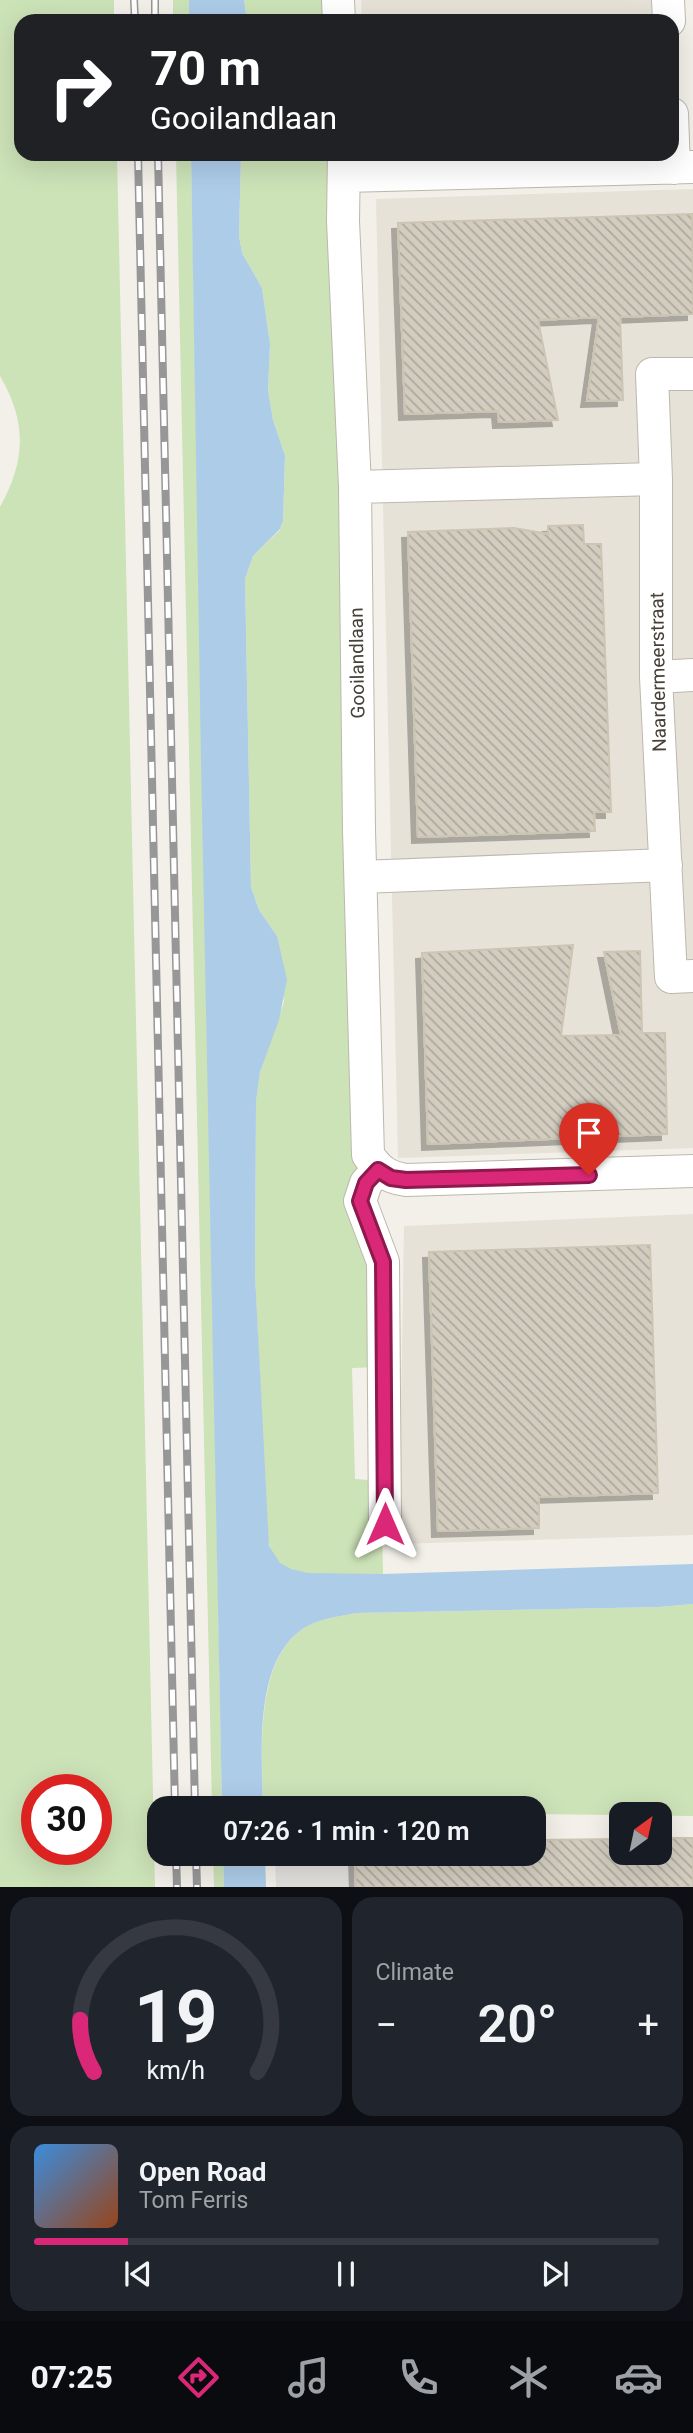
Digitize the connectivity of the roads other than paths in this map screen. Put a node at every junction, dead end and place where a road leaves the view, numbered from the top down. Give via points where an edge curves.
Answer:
1 (679, 148) edge
2 (345, 165) edge
3 (683, 168) edge
4 (693, 374) edge
5 (656, 478) junction
6 (355, 487) junction
7 (693, 676) edge
8 (656, 677) junction
9 (666, 865) junction
10 (361, 877) junction
11 (693, 976) edge
12 (378, 1170) junction
13 (693, 1171) edge
14 (385, 1524) dead end

1 - 3 street
2 - 3 street
2 - 6 street, Gooilandlaan via 343,221
4 - 5 street, Naardermeerstraat via 652,374
5 - 6 street
5 - 8 street, Naardermeerstraat
6 - 10 street, Gooilandlaan
7 - 8 street
8 - 9 street, Naardermeerstraat
9 - 10 street
9 - 11 street, Naardermeerstraat via 671,977
10 - 12 street, Gooilandlaan via 368,1155
12 - 13 street via 406,1180
12 - 14 street via 366,1183 360,1201 383,1262

